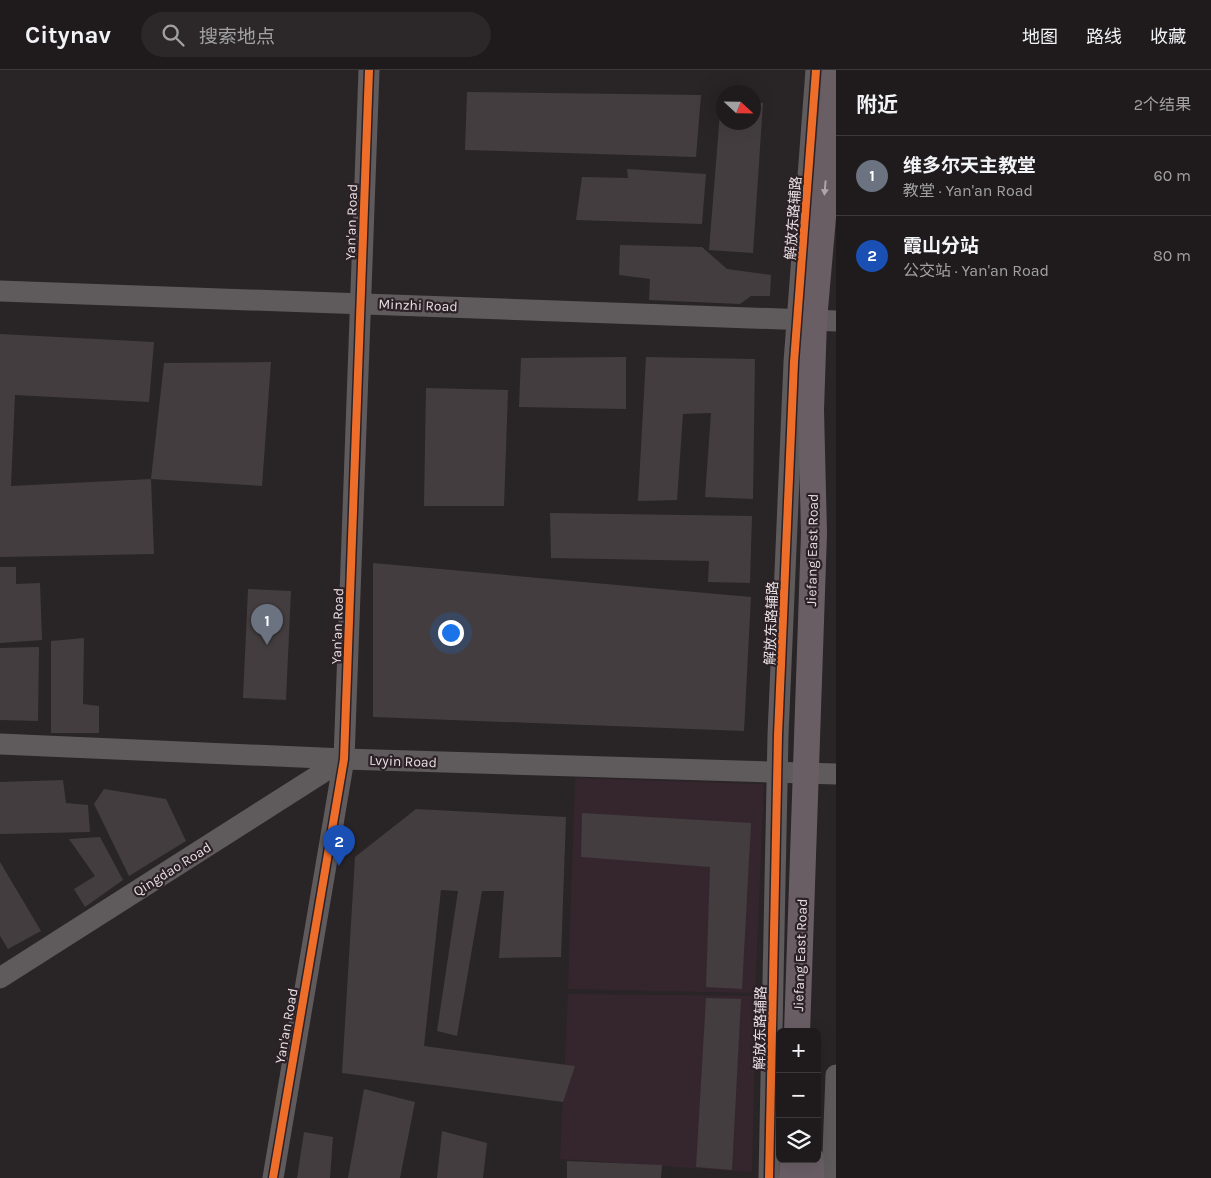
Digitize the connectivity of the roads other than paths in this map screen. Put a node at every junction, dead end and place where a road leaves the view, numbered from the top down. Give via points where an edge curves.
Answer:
1 (370, 70) edge
2 (816, 70) edge
3 (836, 70) edge
4 (836, 247) edge
5 (0, 291) edge
6 (361, 303) junction
7 (827, 321) edge
8 (0, 744) edge
9 (344, 759) junction
10 (821, 774) edge
11 (0, 978) edge
12 (797, 1028) edge
13 (814, 1028) edge
14 (836, 1075) edge
15 (793, 1163) edge
16 (811, 1163) edge
17 (273, 1178) edge
18 (769, 1178) edge
19 (792, 1178) edge
20 (811, 1178) edge
21 (832, 1178) edge

1 - 6 street, Yan'an Road
2 - 18 street, 解放东路辅路 via 794,362 781,666
3 -> 7 main road, Jiefang East Road
4 - 7 main road, Jiefang East Road
5 - 6 street, Minzhi Road
6 - 7 street, Minzhi Road
6 - 9 street, Yan'an Road
7 - 10 main road, Jiefang East Road via 827,534
8 - 9 street, Lvyin Road
9 - 10 street, Lvyin Road
9 - 11 street, Qingdao Road
9 - 17 street, Yan'an Road
10 - 12 main road, Jiefang East Road
10 - 13 main road, Jiefang East Road
14 - 21 street
15 - 19 main road
16 - 20 main road

